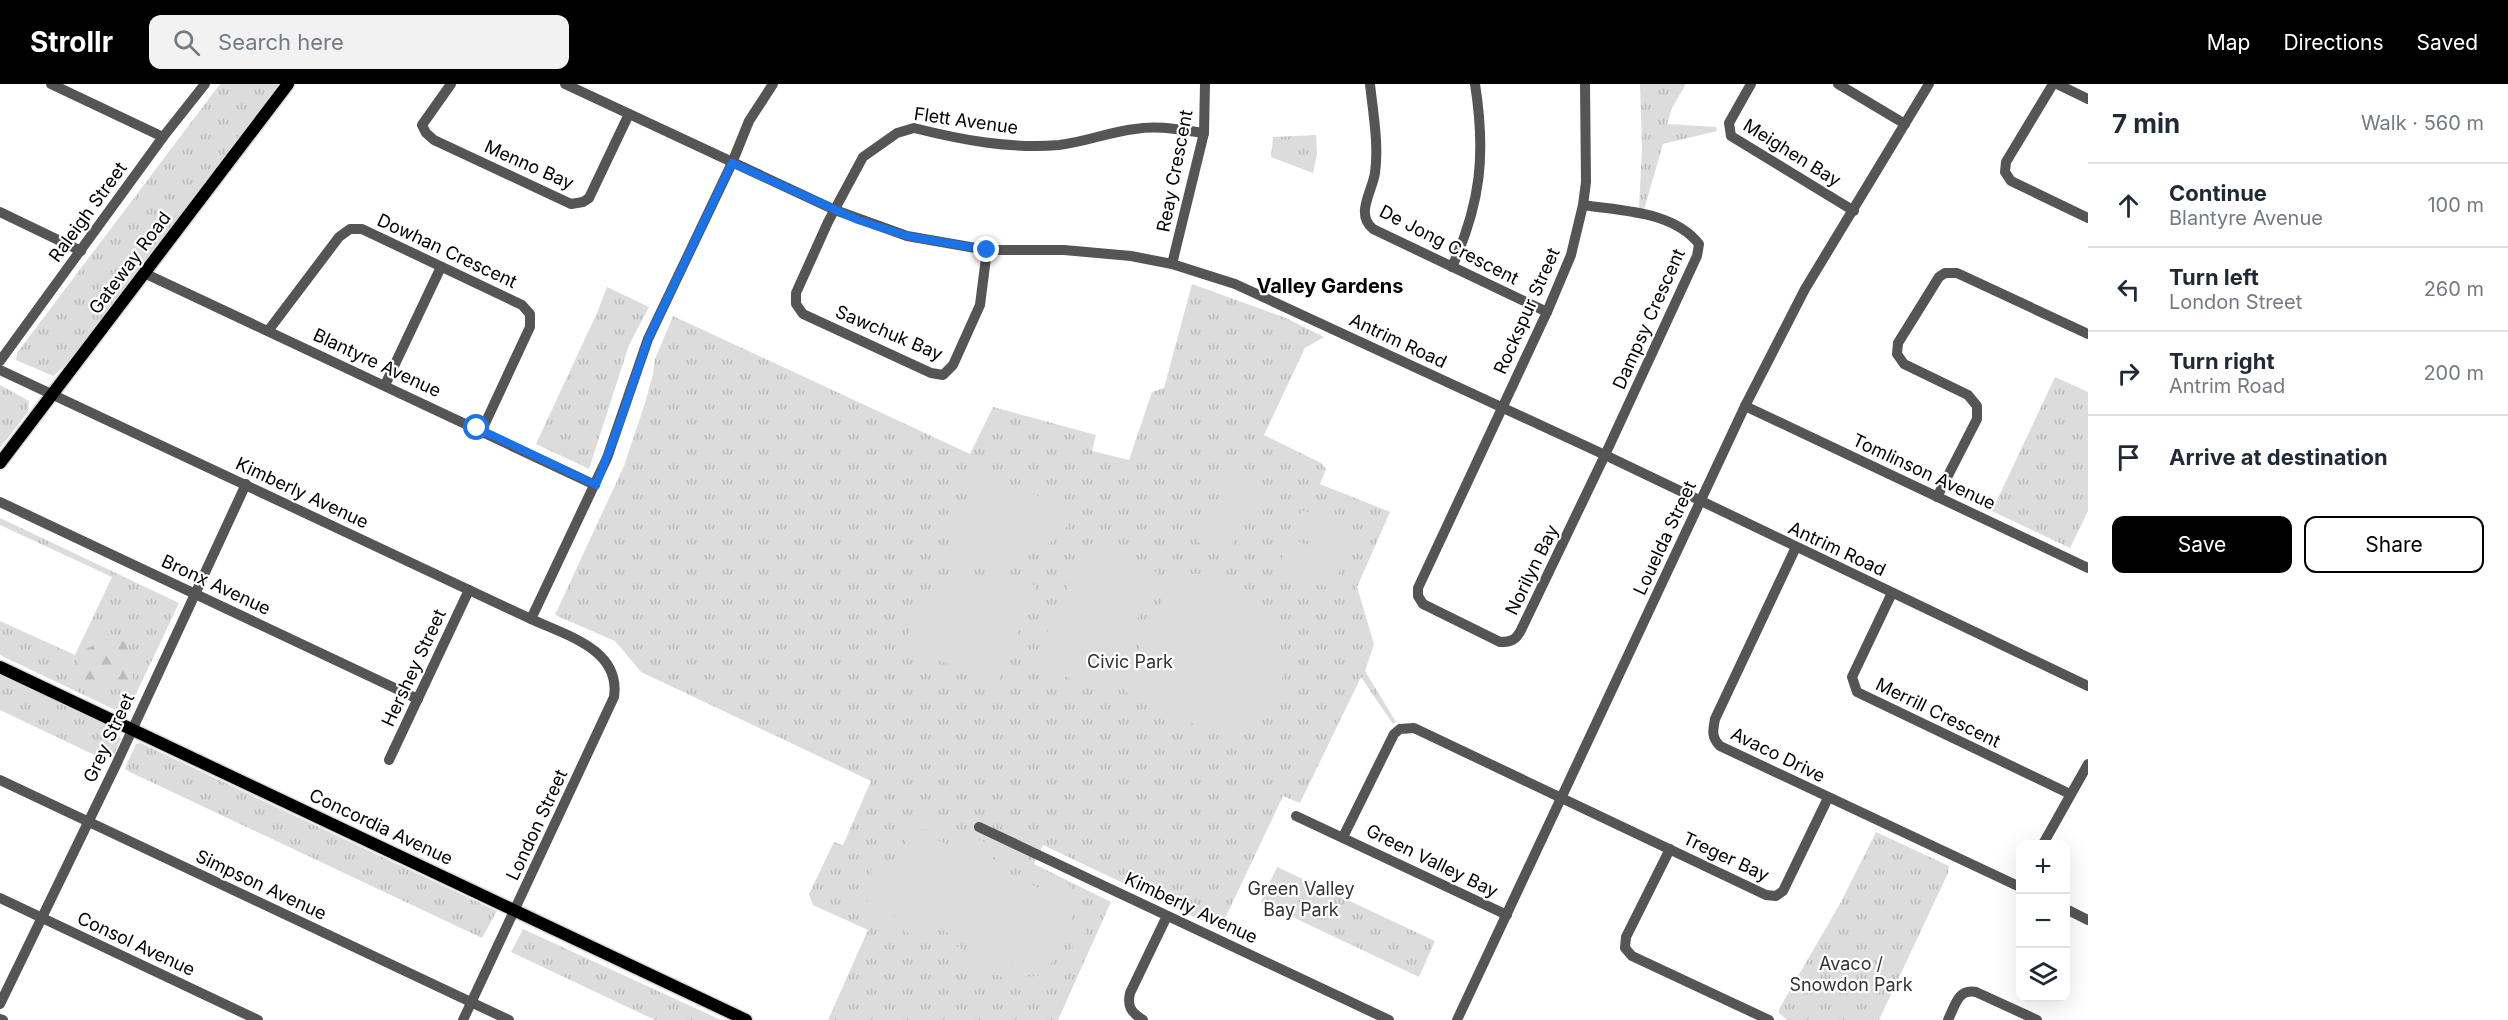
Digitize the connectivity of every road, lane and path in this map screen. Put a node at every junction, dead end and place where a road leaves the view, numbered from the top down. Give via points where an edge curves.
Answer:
1 (51, 84) edge
2 (205, 84) edge
3 (288, 84) edge
4 (451, 84) edge
5 (565, 84) edge
6 (772, 84) edge
7 (1205, 84) edge
8 (1370, 84) edge
9 (1475, 84) edge
10 (1585, 84) edge
11 (1751, 84) edge
12 (1838, 84) edge
13 (1929, 84) edge
14 (2055, 84) edge
15 (2088, 99) edge
16 (628, 114) junction
17 (1905, 124) junction
18 (1204, 133) junction
19 (163, 137) junction
20 (732, 163) junction
21 (1583, 206) junction
22 (835, 210) junction
23 (1854, 211) junction
24 (0, 212) edge
25 (2088, 218) edge
26 (81, 250) junction
27 (987, 250) junction
28 (1173, 264) junction
29 (441, 267) junction
30 (1452, 267) junction
31 (144, 273) junction
32 (1547, 312) junction
33 (268, 331) junction
34 (2088, 334) edge
35 (0, 361) edge
36 (0, 370) edge
37 (386, 385) junction
38 (52, 394) junction
39 (1745, 406) junction
40 (1502, 407) junction
41 (482, 430) junction
42 (1605, 455) junction
43 (0, 463) edge
44 (246, 484) junction
45 (596, 485) junction
46 (1937, 497) junction
47 (0, 502) edge
48 (1700, 502) junction
49 (1796, 547) junction
50 (2088, 568) edge
51 (469, 590) junction
52 (1892, 592) junction
53 (195, 593) junction
54 (531, 619) junction
55 (589, 647) joint
56 (0, 667) edge
57 (2088, 686) edge
58 (418, 699) junction
59 (132, 730) junction
60 (389, 760) dead end
61 (2088, 764) edge
62 (0, 780) edge
63 (2070, 794) junction
64 (1828, 798) junction
65 (1562, 799) junction
66 (1296, 816) dead end
67 (87, 821) junction
68 (979, 827) dead end
69 (1343, 837) junction
70 (2045, 840) edge
71 (1670, 849) junction
72 (2016, 885) edge
73 (0, 898) edge
74 (513, 910) junction
75 (2070, 911) edge
76 (1507, 915) junction
77 (1167, 916) junction
78 (42, 918) junction
79 (2088, 920) edge
80 (471, 1002) junction
81 (0, 1004) edge
82 (258, 1020) edge
83 (463, 1020) edge
84 (509, 1020) edge
85 (746, 1020) edge
86 (1143, 1020) edge
87 (1389, 1020) edge
88 (1457, 1020) edge
89 (1769, 1020) edge
90 (1948, 1020) edge
91 (2037, 1020) edge

1 - 19 street
2 - 19 street, Raleigh Street
3 - 31 main road, Gateway Road
4 - 16 street, Menno Bay via 422,125 426,134 571,204 589,198
5 - 16 street, Antrim Road
6 - 20 street via 749,121
7 - 18 street, Reay Crescent
8 - 30 street, De Jong Crescent via 1376,157 1365,220 1372,230
9 - 30 street via 1480,178 1473,217
10 - 21 street, Rockspur Street via 1587,160
11 - 23 street, Meighen Bay via 1729,123 1731,136
12 - 17 street
13 - 17 street, Louelda Street
14 - 15 street
14 - 25 street via 2006,162 2005,172 2011,181
16 - 20 street, Antrim Road
17 - 23 street, Louelda Street
18 - 22 street, Flett Avenue via 1152,127 1061,144 1007,145 976,143 909,127 863,157
18 - 28 street, Reay Crescent
19 - 26 street, Raleigh Street
20 - 22 street, Antrim Road
20 - 45 street via 648,339
21 - 32 street, Rockspur Street via 1571,255
21 - 42 street, Dampsy Crescent via 1658,218 1692,235 1699,244 1697,256
22 - 27 street, Antrim Road via 907,236
22 - 27 street, Sawchuk Bay via 796,292 799,310 937,375 943,375 953,365 980,305
23 - 39 street, Louelda Street via 1805,290
24 - 26 street
26 - 35 street, Raleigh Street
27 - 28 street, Antrim Road via 1090,251
28 - 40 street, Antrim Road via 1265,296
29 - 33 street, Dowhan Crescent via 362,229 350,229 339,237
29 - 37 street
29 - 41 street, Dowhan Crescent via 522,305 530,314 530,327
30 - 32 street, De Jong Crescent
31 - 33 street, Blantyre Avenue
31 - 38 main road, Gateway Road
32 - 40 street, Rockspur Street
33 - 37 street, Blantyre Avenue
34 - 46 street via 1957,273 1939,277 1898,343 1897,354 1904,364 1968,395 1977,406 1977,419
36 - 38 street, Kimberly Avenue
37 - 41 street, Blantyre Avenue
38 - 43 main road, Gateway Road
38 - 44 street, Kimberly Avenue
39 - 46 street, Tomlinson Avenue
39 - 48 street, Louelda Street
40 - 42 street, Antrim Road
40 - 42 street, Norilyn Bay via 1421,580 1418,596 1423,604 1500,642 1518,637
41 - 45 street, Blantyre Avenue
42 - 48 street, Antrim Road
44 - 51 street, Kimberly Avenue
44 - 53 street, Grey Street
45 - 54 street
46 - 50 street, Tomlinson Avenue
47 - 53 street, Bronx Avenue
48 - 49 street, Antrim Road
48 - 65 street, Louelda Street
49 - 52 street, Antrim Road
49 - 64 street, Avaco Drive via 1712,732 1720,746
51 - 54 street, Kimberly Avenue
51 - 58 street, Hershey Street
52 - 57 street, Antrim Road
52 - 63 street, Merrill Crescent via 1852,677 1857,692
53 - 58 street, Bronx Avenue
53 - 59 street, Grey Street
54 - 55 street, Kimberly Avenue
55 - 74 street, London Street via 606,661 615,683 614,697
56 - 59 main road, Concordia Avenue
58 - 60 street, Hershey Street
59 - 67 street, Grey Street
59 - 74 main road, Concordia Avenue
61 - 63 street
62 - 67 street, Simpson Avenue
63 - 70 street
64 - 71 street, Treger Bay via 1783,891 1776,896 1766,895
64 - 72 street, Avaco Drive
65 - 69 street, Green Valley Bay via 1414,728 1404,727 1394,734
65 - 71 street, Treger Bay
65 - 76 street, Louelda Street
66 - 69 street, Green Valley Bay
67 - 78 street, Grey Street
67 - 80 street, Simpson Avenue
68 - 77 street, Kimberly Avenue
69 - 76 street, Green Valley Bay
71 - 89 street via 1626,937 1625,948 1632,956
73 - 78 street, Consol Avenue
74 - 80 street, London Street
74 - 85 main road, Concordia Avenue
75 - 79 street
76 - 88 street, Louelda Street
77 - 86 street via 1130,993 1132,1013
77 - 87 street, Kimberly Avenue
78 - 81 street, Grey Street
78 - 82 street, Consol Avenue
80 - 83 street, London Street
80 - 84 street, Simpson Avenue
90 - 91 street via 1960,995 1970,991

